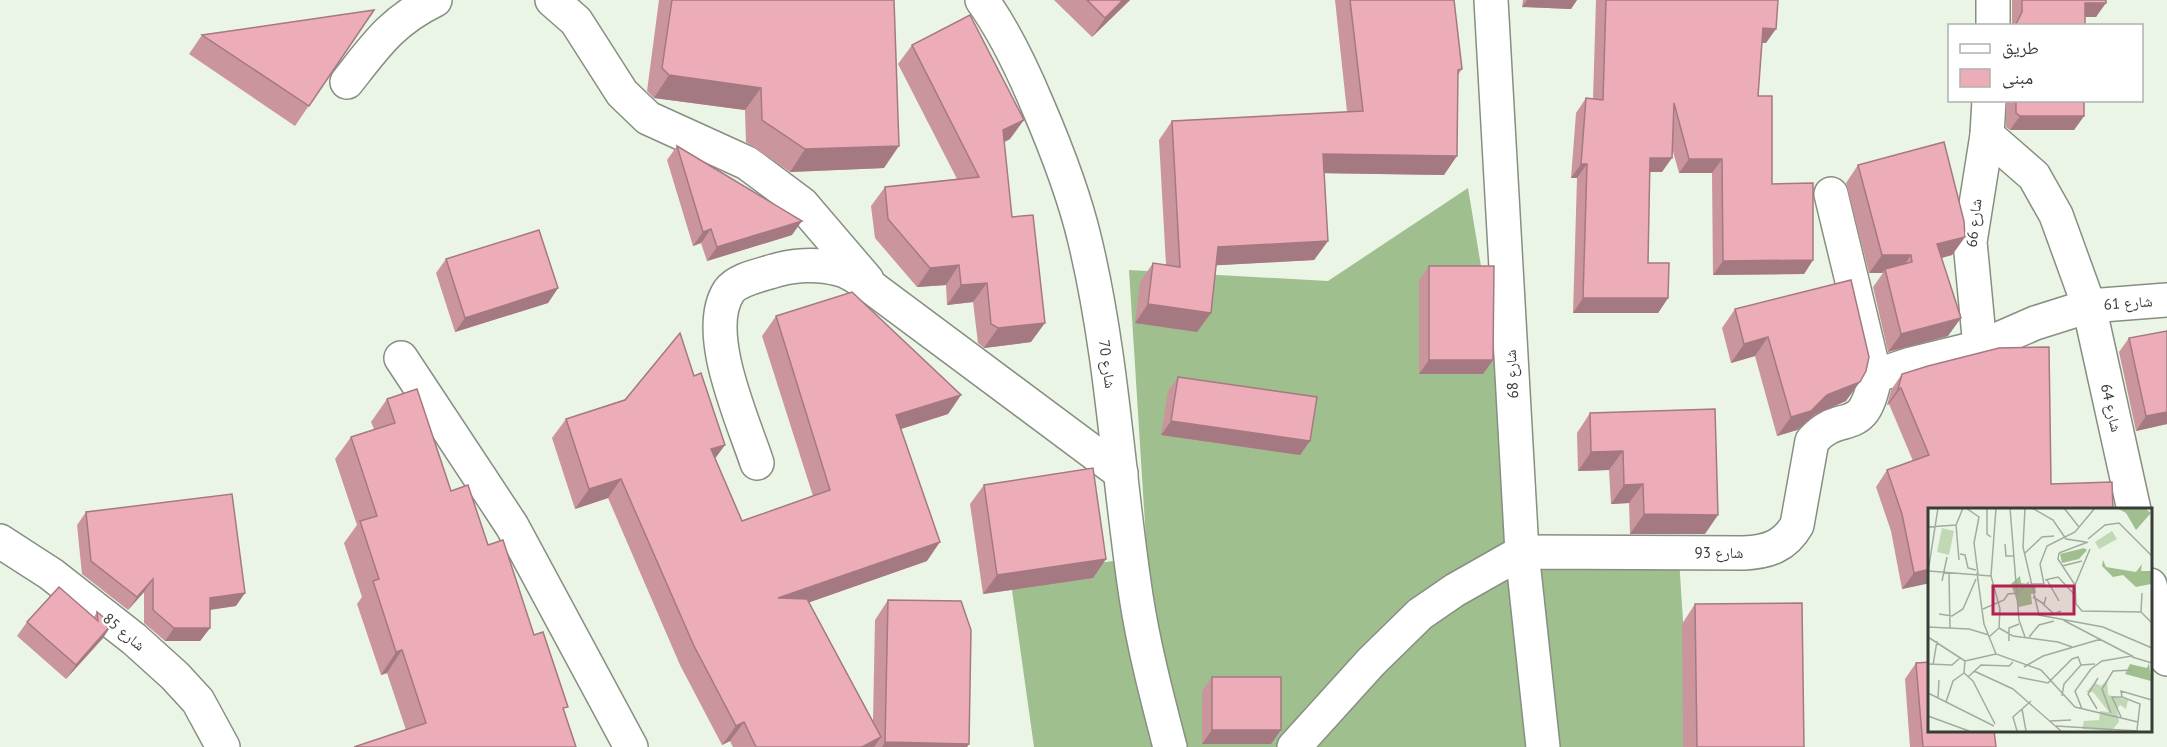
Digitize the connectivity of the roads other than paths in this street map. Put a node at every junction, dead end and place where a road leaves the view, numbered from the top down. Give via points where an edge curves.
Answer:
1 (435, 0) edge
2 (552, 0) edge
3 (982, 0) edge
4 (1491, 0) edge
5 (1993, 0) edge
6 (1993, 24) edge
7 (347, 82) dead end
8 (1989, 102) edge
9 (1987, 135) junction
10 (1831, 194) dead end
11 (874, 289) junction
12 (2167, 300) edge
13 (2089, 306) junction
14 (1980, 347) junction
15 (401, 358) dead end
16 (1875, 376) junction
17 (757, 463) dead end
18 (1122, 473) junction
19 (2134, 508) edge
20 (0, 541) edge
21 (1522, 552) junction
22 (2152, 590) edge
23 (2167, 659) edge
24 (223, 747) edge
25 (631, 747) edge
26 (1170, 747) edge
27 (1294, 747) edge
28 (1543, 747) edge

1 - 7 street via 408,13 378,41
2 - 11 street via 576,21 622,93 648,118 747,163 802,204
3 - 18 street, شارع 70 via 996,19 1028,83 1058,153 1085,240 1101,321
4 - 21 street, شارع 68
5 - 6 street
8 - 9 street, شارع 66
9 - 13 street via 2034,176 2056,215
9 - 14 street, شارع 66 via 1970,242
10 - 16 street
11 - 17 street via 840,269 807,265 775,270 730,289 719,329
11 - 18 street
12 - 13 street, شارع 61
13 - 14 street via 2035,323
13 - 19 street, شارع 64
14 - 16 street
15 - 25 street via 512,526
16 - 21 street, شارع 93 via 1865,410 1857,418 1819,433 1812,441 1797,525 1780,546 1744,553
18 - 26 street, شارع 70 via 1136,596
20 - 24 street, شارع 85 via 60,581 175,676 198,701
21 - 27 street, شارع 93 via 1420,614
21 - 28 street, شارع 68
22 - 23 street

